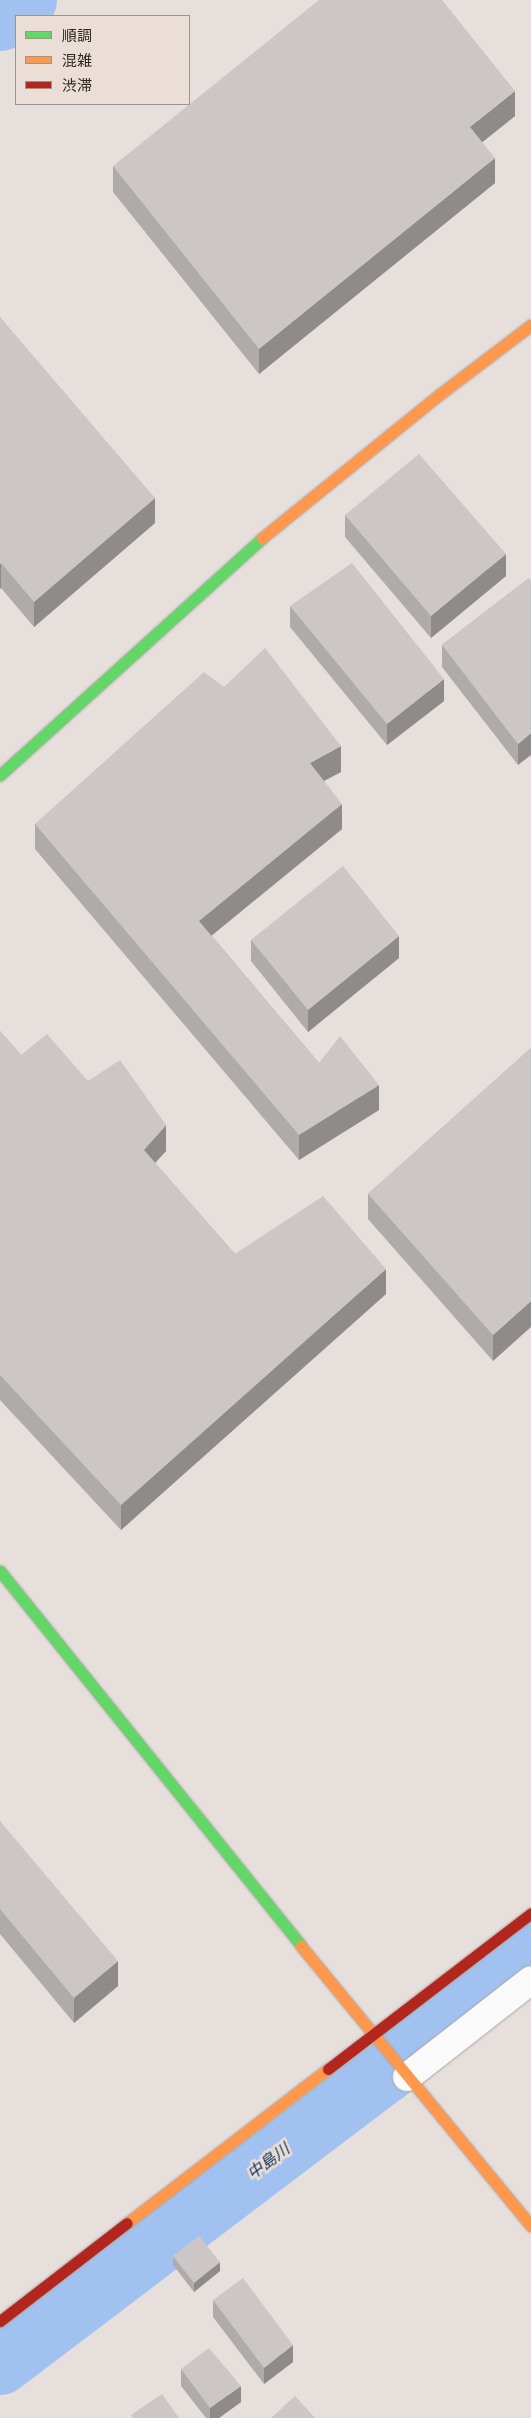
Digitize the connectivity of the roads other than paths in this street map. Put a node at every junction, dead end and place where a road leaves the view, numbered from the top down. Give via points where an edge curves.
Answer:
1 (531, 325) edge
2 (0, 774) edge
3 (0, 1571) edge
4 (531, 1912) edge
5 (531, 1980) edge
6 (374, 2034) junction
7 (405, 2073) junction
8 (531, 2226) edge
9 (0, 2321) edge

1 - 2 street via 440,394 245,552
3 - 6 street
4 - 6 street
5 - 7 street
6 - 7 street
6 - 9 street
7 - 8 street

